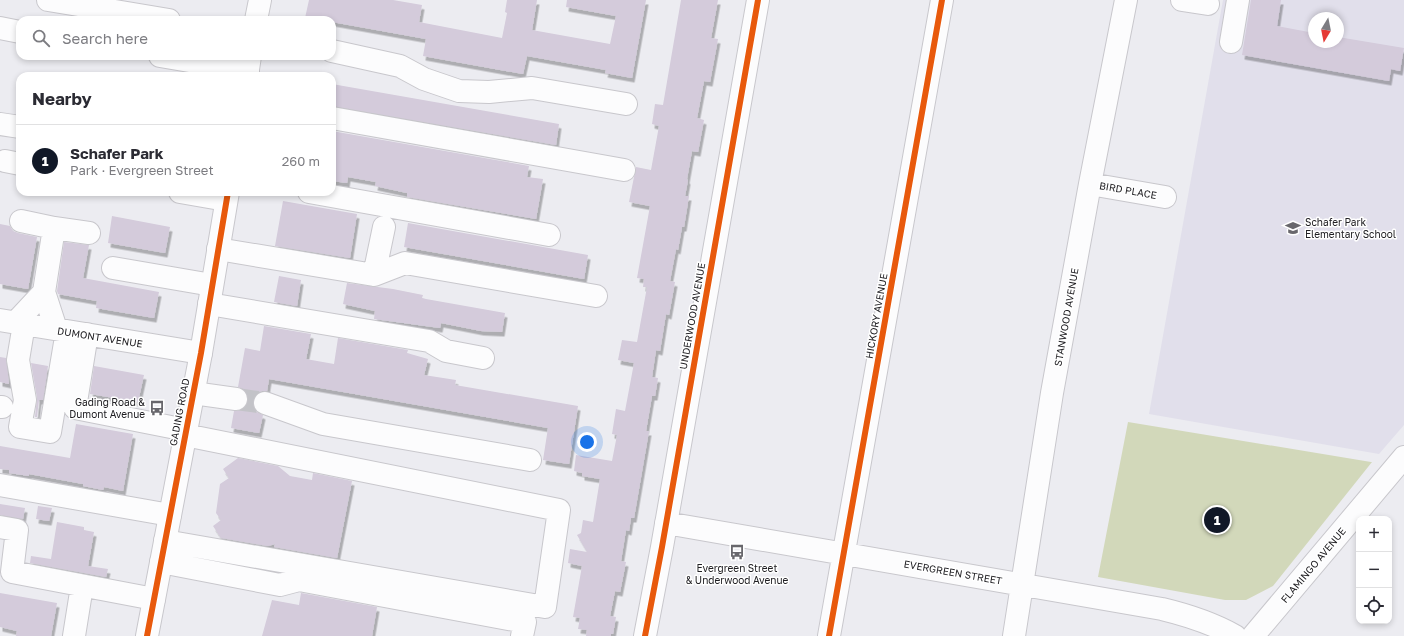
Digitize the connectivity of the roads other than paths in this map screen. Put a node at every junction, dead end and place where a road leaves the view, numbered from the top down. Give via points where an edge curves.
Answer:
1 (48, 0) edge
2 (260, 0) edge
3 (758, 0) edge
4 (942, 0) edge
5 (1126, 0) edge
6 (1182, 0) edge
7 (1238, 0) edge
8 (1208, 4) dead end
9 (145, 16) edge
10 (257, 16) edge
11 (0, 28) edge
12 (16, 31) edge
13 (1231, 42) dead end
14 (336, 52) edge
15 (189, 60) edge
16 (248, 68) edge
17 (626, 104) dead end
18 (336, 119) edge
19 (0, 124) edge
20 (16, 127) edge
21 (624, 170) dead end
22 (1090, 184) junction
23 (227, 196) edge
24 (330, 196) edge
25 (1165, 197) dead end
26 (21, 221) dead end
27 (384, 227) dead end
28 (54, 228) junction
29 (89, 233) dead end
30 (549, 235) dead end
31 (218, 249) junction
32 (113, 268) dead end
33 (374, 275) junction
34 (44, 292) junction
35 (211, 294) junction
36 (596, 296) dead end
37 (13, 322) edge
38 (70, 332) junction
39 (201, 353) junction
40 (483, 358) dead end
41 (193, 393) junction
42 (236, 399) tunnel mouth
43 (265, 403) tunnel mouth
44 (186, 432) junction
45 (1404, 457) edge
46 (530, 460) dead end
47 (0, 485) edge
48 (170, 516) junction
49 (666, 523) junction
50 (0, 527) edge
51 (163, 552) junction
52 (844, 553) junction
53 (1022, 584) junction
54 (82, 586) junction
55 (154, 599) junction
56 (74, 636) edge
57 (147, 636) edge
58 (522, 636) edge
59 (645, 636) edge
60 (829, 636) edge
61 (1014, 636) edge
62 (1235, 636) edge
63 (1253, 636) edge

1 - 9 street
2 - 10 street
3 - 49 street, UNDERWOOD AVENUE
4 - 52 street, HICKORY AVENUE
5 - 22 street, STANWOOD AVENUE
6 - 8 street
7 - 13 street
11 - 12 street
14 - 17 street via 400,66 424,79 459,92 532,88
15 - 16 street
18 - 21 street
19 - 20 street
22 - 25 street, BIRD PLACE
22 - 53 street, STANWOOD AVENUE via 1052,393
23 - 31 street, GADING ROAD
24 - 30 street
26 - 28 street
27 - 33 street
28 - 29 street
28 - 34 street
31 - 33 street
31 - 35 street, GADING ROAD
32 - 35 street
33 - 36 street via 405,263
34 - 37 street
34 - 38 street
35 - 39 street, GADING ROAD
35 - 40 street via 429,341 446,351
37 - 38 street, DUMONT AVENUE
37 - 38 street via 25,400 20,427 50,432
38 - 39 street, DUMONT AVENUE
38 - 44 street via 75,408
39 - 41 street, GADING ROAD
41 - 42 street
41 - 44 street, GADING ROAD
43 - 46 street via 323,424
44 - 48 street, GADING ROAD
44 - 51 street via 559,510 545,607 391,580
45 - 63 street, FLAMINGO AVENUE
47 - 48 street
48 - 51 street, GADING ROAD
49 - 52 street, EVERGREEN STREET
49 - 59 street, UNDERWOOD AVENUE
50 - 54 street via 17,530 12,572
51 - 55 street, GADING ROAD
51 - 58 street via 280,585 299,580 525,622
52 - 53 street, EVERGREEN STREET
52 - 60 street, HICKORY AVENUE
53 - 61 street, STANWOOD AVENUE
53 - 62 street, EVERGREEN STREET via 1174,612 1214,625
54 - 55 street
54 - 56 street
55 - 57 street, GADING ROAD

